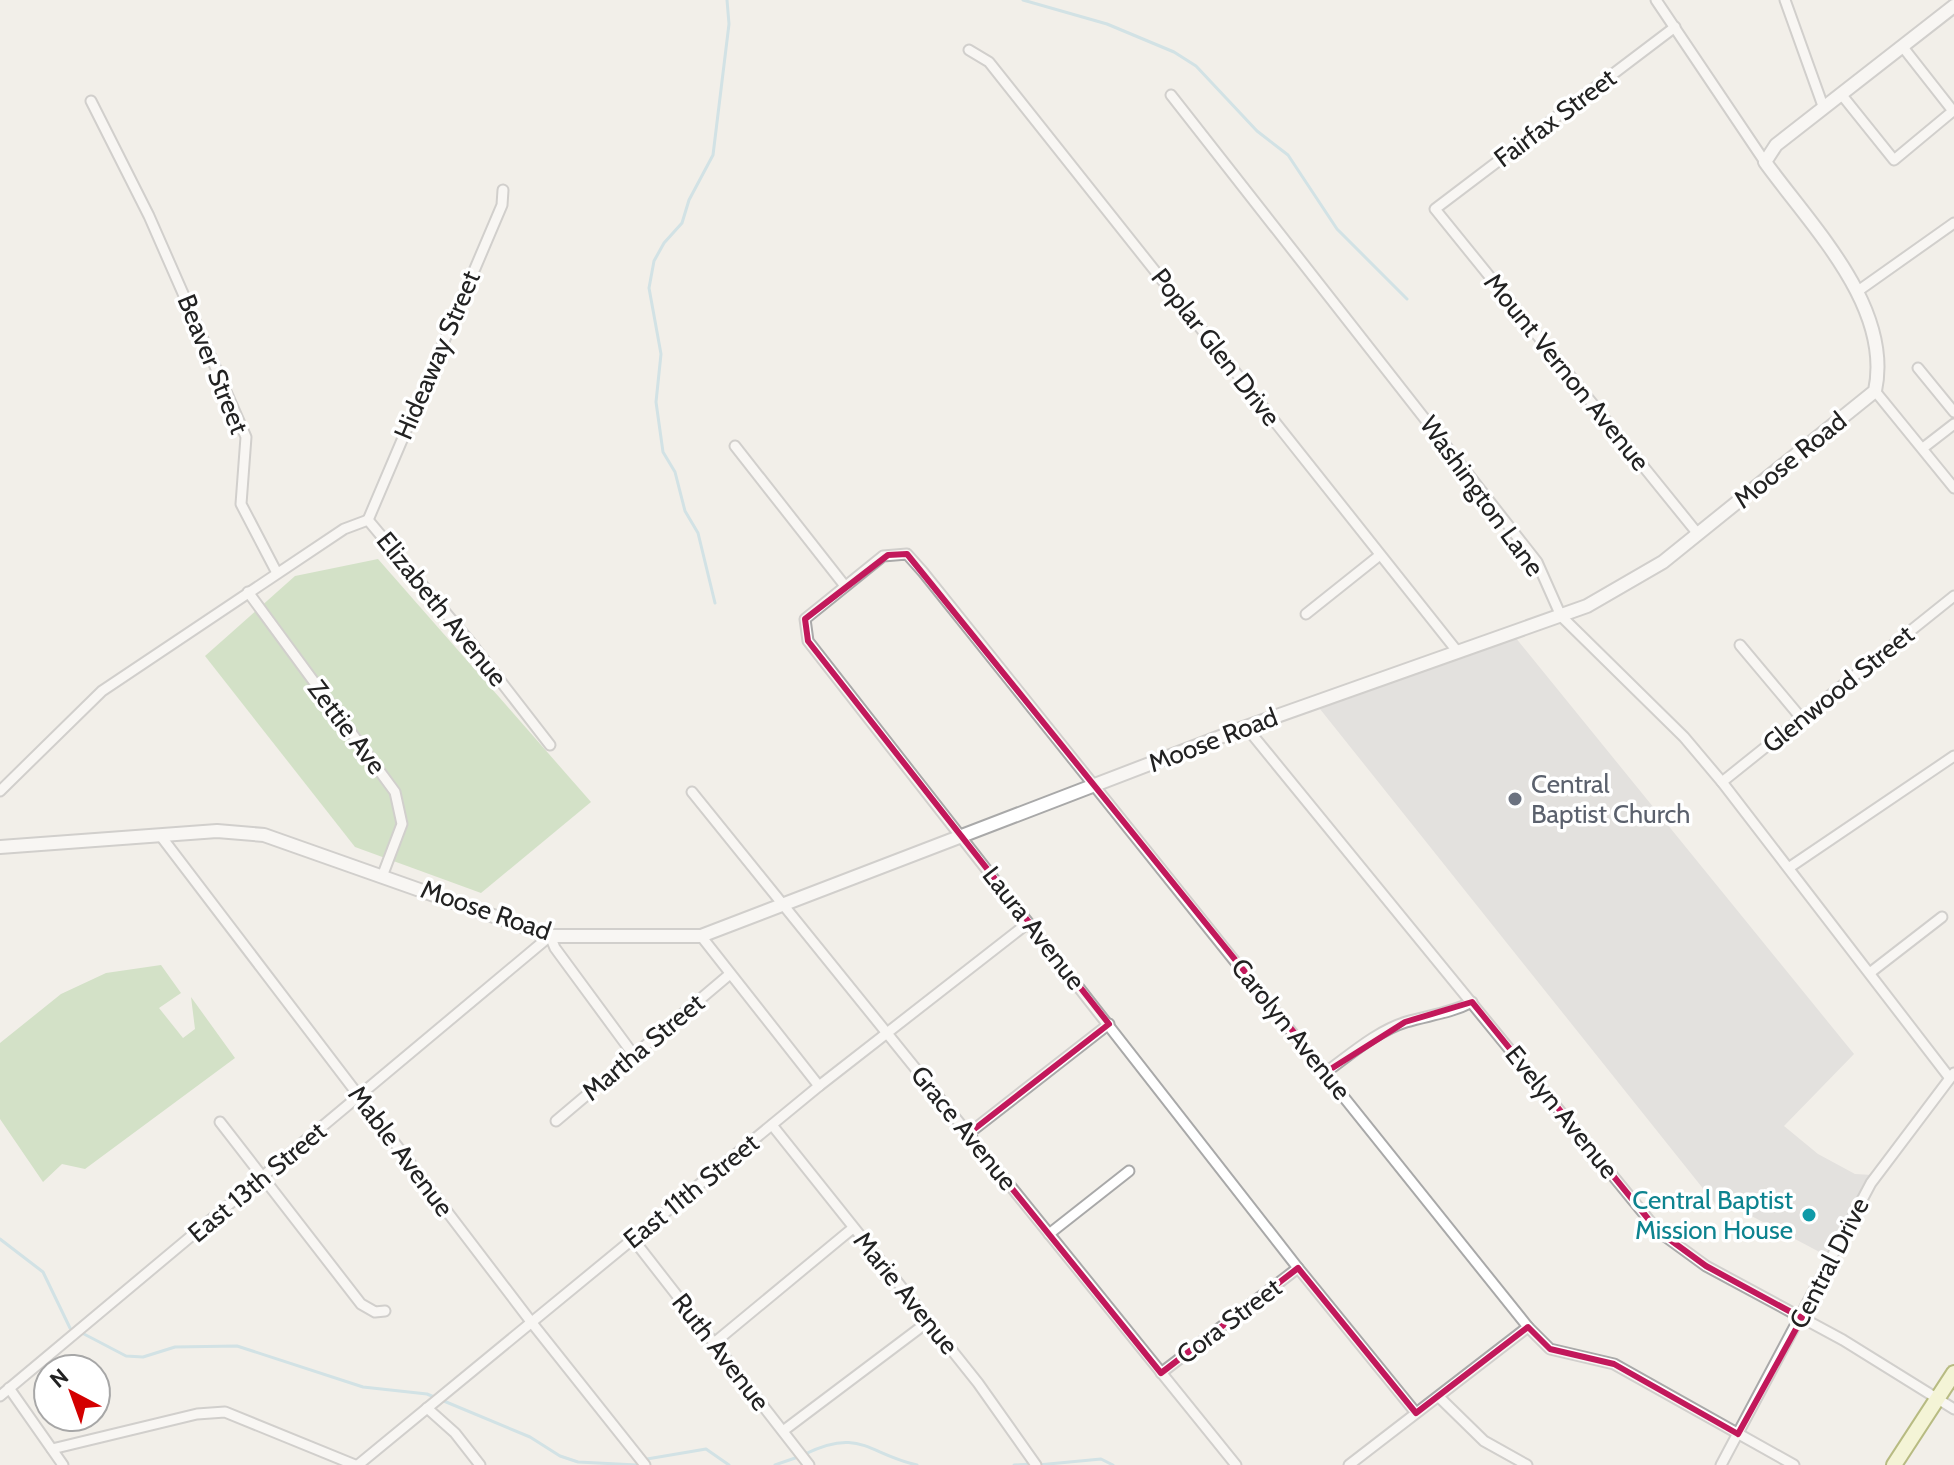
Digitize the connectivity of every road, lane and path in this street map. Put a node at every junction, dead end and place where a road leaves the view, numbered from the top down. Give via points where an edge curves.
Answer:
1 (1656, 0) edge
2 (1785, 0) edge
3 (1954, 6) edge
4 (1675, 27) junction
5 (1902, 46) junction
6 (969, 50) dead end
7 (1841, 94) junction
8 (1171, 95) dead end
9 (91, 101) dead end
10 (1823, 106) junction
11 (1765, 162) junction
12 (503, 190) dead end
13 (1435, 209) joint
14 (1954, 223) edge
15 (1858, 291) junction
16 (1918, 368) dead end
17 (1875, 391) junction
18 (1954, 412) edge
19 (1954, 424) edge
20 (735, 446) dead end
21 (1923, 448) junction
22 (1954, 488) edge
23 (368, 520) junction
24 (1698, 534) junction
25 (1380, 555) junction
26 (277, 573) junction
27 (845, 586) junction
28 (248, 592) junction
29 (1954, 596) edge
30 (1306, 614) dead end
31 (1561, 616) junction
32 (1740, 645) dead end
33 (1457, 651) junction
34 (1802, 719) junction
35 (1246, 727) junction
36 (550, 745) dead end
37 (1954, 756) edge
38 (1722, 782) junction
39 (1095, 784) junction
40 (0, 791) edge
41 (692, 792) dead end
42 (160, 835) junction
43 (962, 836) junction
44 (0, 847) edge
45 (1790, 867) junction
46 (383, 874) junction
47 (784, 906) junction
48 (1942, 917) dead end
49 (1028, 923) junction
50 (550, 936) junction
51 (701, 936) junction
52 (1871, 972) junction
53 (730, 974) junction
54 (1472, 1002) junction
55 (1109, 1024) junction
56 (887, 1033) junction
57 (633, 1054) junction
58 (1326, 1072) junction
59 (1951, 1075) edge
60 (819, 1086) junction
61 (360, 1097) junction
62 (556, 1121) dead end
63 (220, 1122) dead end
64 (772, 1125) junction
65 (968, 1134) junction
66 (1129, 1171) dead end
67 (261, 1178) junction
68 (853, 1228) junction
69 (1049, 1234) junction
70 (633, 1239) junction
71 (1298, 1268) junction
72 (385, 1311) dead end
73 (1802, 1318) junction
74 (929, 1321) junction
75 (532, 1323) junction
76 (1528, 1327) junction
77 (714, 1343) junction
78 (1161, 1373) junction
79 (1954, 1373) edge
80 (9, 1388) junction
81 (0, 1396) edge
82 (1439, 1397) junction
83 (1938, 1398) junction
84 (430, 1405) junction
85 (1954, 1409) edge
86 (1416, 1413) junction
87 (783, 1431) junction
88 (1738, 1434) junction
89 (52, 1449) junction
90 (805, 1459) edge
91 (1034, 1462) edge
92 (63, 1465) edge
93 (357, 1465) edge
94 (480, 1465) edge
95 (645, 1465) edge
96 (1236, 1465) edge
97 (1349, 1465) edge
98 (1527, 1465) edge
99 (1721, 1465) edge
100 (1794, 1465) edge
101 (1894, 1465) edge

1 - 4 street
2 - 10 street
3 - 5 street
4 - 11 street
4 - 13 street, Fairfax Street
5 - 7 street
5 - 7 street via 1953,111 1894,160
6 - 25 street, Poplar Glen Drive via 989,62 1024,104
7 - 10 street
8 - 31 street, Washington Lane via 1537,562
9 - 26 street, Beaver Street via 174,270 246,437 241,504
10 - 11 street via 1776,145
11 - 15 street
12 - 23 street, Hideaway Street via 502,205
13 - 24 street, Mount Vernon Avenue
14 - 15 street
15 - 17 street via 1880,357
16 - 18 street
17 - 21 street
17 - 24 street, Moose Road
19 - 21 street
20 - 27 street
21 - 22 street
23 - 26 street, Elizabeth Avenue via 344,529
23 - 36 street, Elizabeth Avenue
24 - 31 street, Moose Road via 1625,586
25 - 30 street
25 - 33 street, Poplar Glen Drive
26 - 28 street
27 - 39 street, Carolyn Avenue via 883,556 907,554
27 - 43 street, Laura Avenue via 805,619 808,641
28 - 40 street via 102,691
28 - 46 street, Zettie Ave via 395,792 402,824
29 - 34 street, Glenwood Street
31 - 33 street, Moose Road
31 - 38 street, Washington Lane via 1684,737
32 - 34 street
33 - 35 street, Moose Road
34 - 38 street, Glenwood Street
35 - 39 street, Moose Road
35 - 54 street, Evelyn Avenue
37 - 45 street
38 - 45 street, Washington Lane
39 - 43 street, Moose Road
39 - 58 street, Carolyn Avenue
41 - 47 street, Grace Avenue
42 - 44 street, Moose Road
42 - 46 street, Moose Road via 264,835
42 - 61 street, Mable Avenue
43 - 47 street, Moose Road
43 - 49 street, Laura Avenue
45 - 52 street, Washington Lane
46 - 50 street, Moose Road
47 - 51 street, Moose Road
47 - 56 street, Grace Avenue
48 - 52 street
49 - 55 street, Laura Avenue
49 - 56 street, East 11th Street
50 - 51 street, Moose Road
50 - 57 street
50 - 61 street, East 13th Street
51 - 53 street
52 - 59 street, Washington Lane
53 - 57 street, Martha Street
53 - 60 street
54 - 58 street via 1453,1012 1405,1022
54 - 73 street, Evelyn Avenue via 1658,1231 1706,1266
55 - 65 street
55 - 71 street, Laura Avenue
56 - 60 street, East 11th Street
56 - 65 street, Grace Avenue
57 - 62 street, Martha Street
58 - 76 street, Carolyn Avenue
59 - 73 street, Central Drive via 1871,1183
60 - 64 street, East 11th Street
61 - 67 street, East 13th Street
61 - 75 street, Mable Avenue
63 - 67 street
64 - 68 street, Marie Avenue
64 - 70 street, East 11th Street
65 - 69 street, Grace Avenue
66 - 69 street
67 - 72 street via 361,1304
67 - 80 street, East 13th Street
68 - 74 street, Marie Avenue
68 - 77 street
69 - 78 street, Grace Avenue
70 - 75 street, East 11th Street
70 - 77 street, Ruth Avenue
71 - 78 street, Cora Street
71 - 86 street, Laura Avenue
73 - 83 street, Evelyn Avenue
73 - 88 street, Central Drive
74 - 87 street
74 - 91 street, Marie Avenue
75 - 84 street, East 11th Street
75 - 95 street, Mable Avenue
76 - 82 street
76 - 88 street, Carolyn Avenue via 1550,1349 1614,1364
77 - 87 street, Ruth Avenue
78 - 96 street, Grace Avenue
79 - 83 main road
80 - 81 street, East 13th Street
80 - 89 street
82 - 86 street
82 - 98 street via 1484,1441
83 - 85 street, Evelyn Avenue
83 - 101 main road
84 - 93 street, East 11th Street
84 - 94 street
86 - 97 street
87 - 90 street, Ruth Avenue
88 - 99 street, Central Drive
88 - 100 street, Carolyn Avenue
89 - 92 street
89 - 93 street via 225,1412

